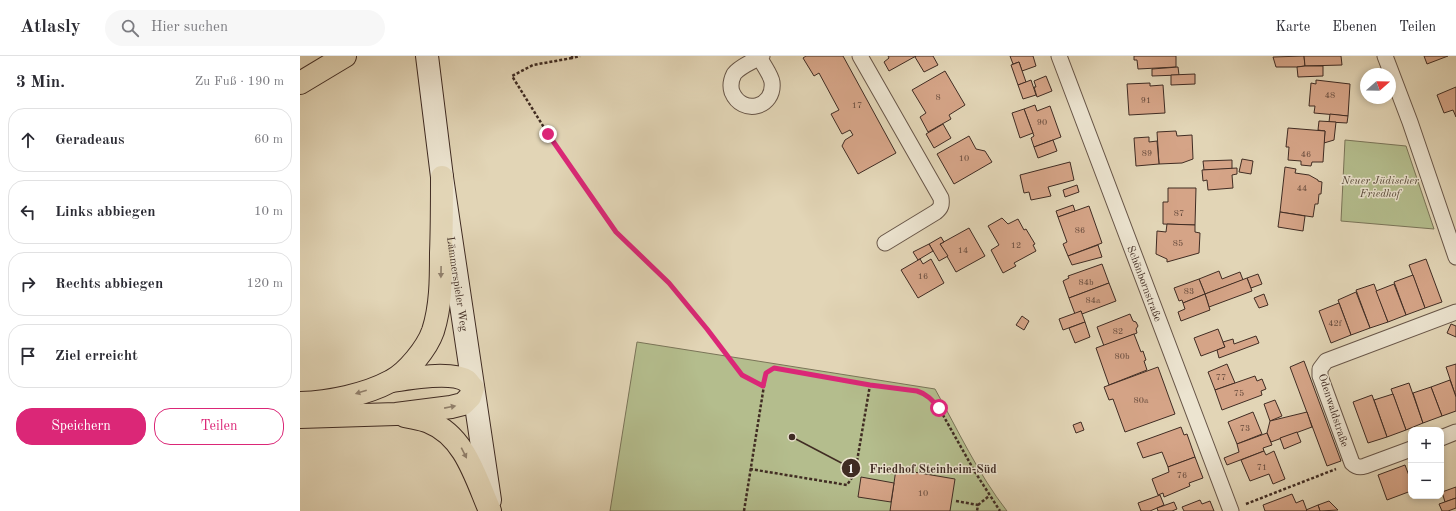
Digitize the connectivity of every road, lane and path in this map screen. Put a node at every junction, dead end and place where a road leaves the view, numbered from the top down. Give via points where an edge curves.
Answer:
1 (328, 56) edge
2 (345, 56) edge
3 (427, 56) edge
4 (580, 56) edge
5 (860, 56) edge
6 (1059, 56) edge
7 (1385, 56) edge
8 (572, 57) edge
9 (300, 70) edge
10 (300, 83) edge
11 (442, 177) junction
12 (886, 243) dead end
13 (1456, 257) edge
14 (1456, 312) edge
15 (392, 381) junction
16 (870, 385) junction
17 (763, 386) junction
18 (473, 388) junction
19 (300, 403) edge
20 (396, 414) junction
21 (300, 417) edge
22 (1456, 432) edge
23 (1444, 437) edge
24 (1408, 450) edge
25 (1352, 463) junction
26 (750, 469) junction
27 (989, 496) junction
28 (956, 501) dead end
29 (978, 505) junction
30 (491, 511) edge
31 (744, 511) edge
32 (977, 511) edge
33 (1000, 511) edge
34 (1230, 511) edge

1 - 9 highway
2 - 10 highway
3 - 11 street, Lämmerspieler Weg
4 - 8 path
5 - 12 street via 942,203 936,212
6 - 34 street, Schönbornstraße
7 - 13 street
8 - 17 path via 533,65 512,76 548,134 616,232 669,283 742,375
11 -> 15 highway via 441,278 438,309 432,332 420,354
11 - 18 street, Lämmerspieler Weg
14 - 25 street, Odenwaldstraße via 1323,364 1320,376
15 - 18 highway via 434,376 456,377 467,381
15 -> 19 highway via 333,400
16 - 17 path via 774,368 766,373
16 - 26 path via 855,473 847,485
16 - 27 path via 917,391 932,399
17 - 26 path
20 -> 18 highway via 463,404 470,398
18 - 30 street, Lämmerspieler Weg
20 - 21 highway
20 -> 30 highway via 430,422 453,438 462,448
22 - 23 street
24 - 25 street via 1365,466 1360,467
25 - 34 path
26 - 31 path
27 - 29 path
27 - 33 path
28 - 29 path
29 - 32 path

